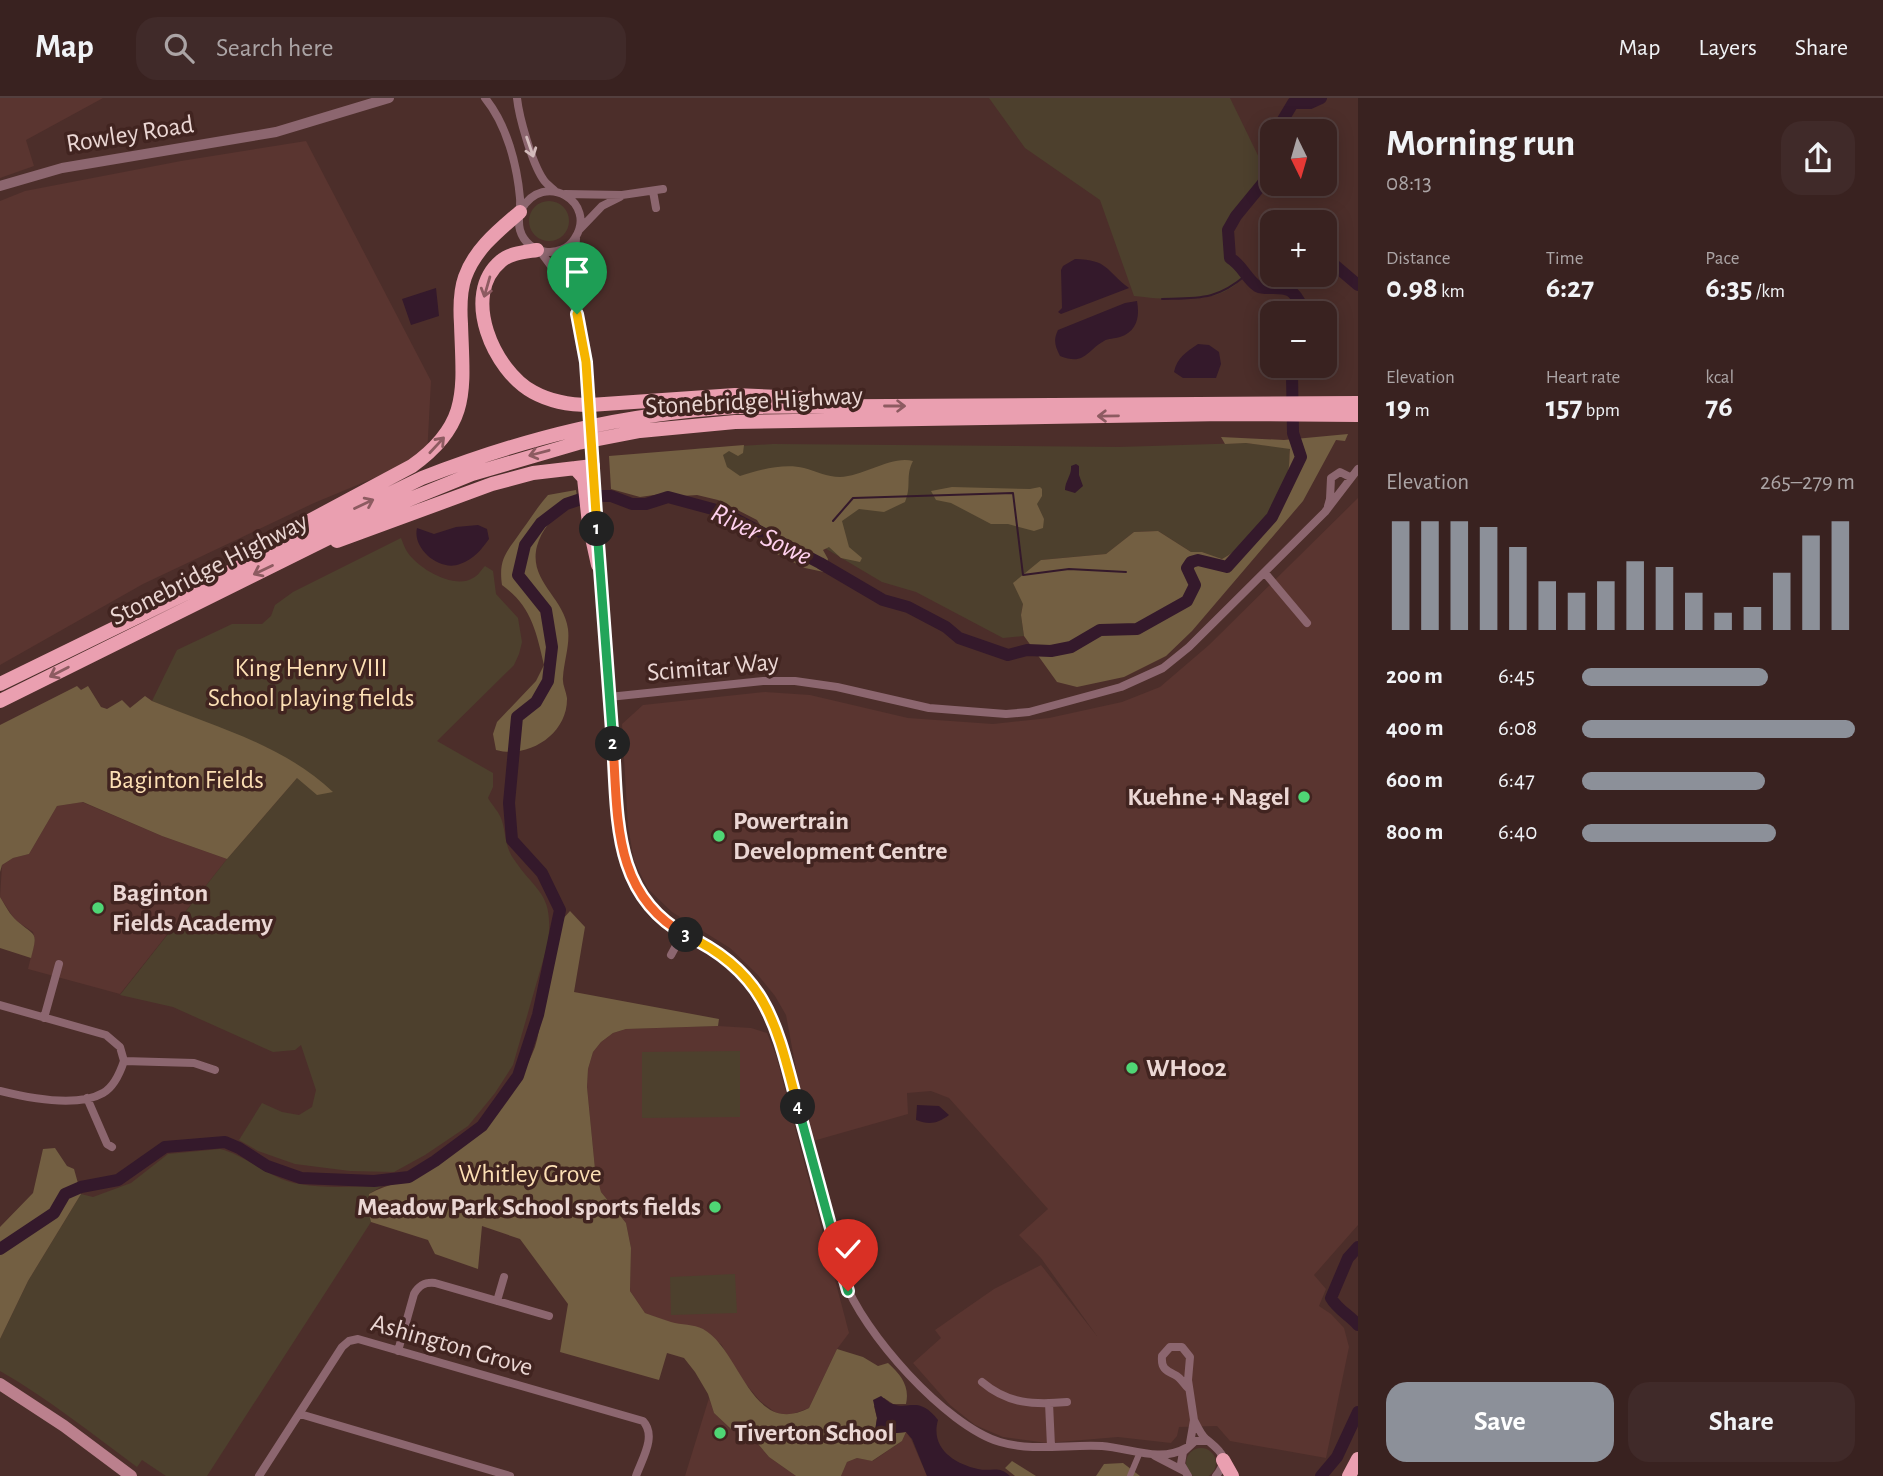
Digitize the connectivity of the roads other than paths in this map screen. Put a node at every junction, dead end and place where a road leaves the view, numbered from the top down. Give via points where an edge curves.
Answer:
1 (389, 98) edge
2 (485, 98) edge
3 (517, 98) edge
4 (0, 186) edge
5 (663, 189) dead end
6 (653, 191) junction
7 (559, 193) junction
8 (622, 195) junction
9 (656, 208) dead end
10 (520, 211) junction
11 (577, 234) junction
12 (538, 250) junction
13 (577, 314) junction
14 (1358, 397) edge
15 (1358, 403) edge
16 (863, 406) junction
17 (1308, 409) junction
18 (1275, 412) junction
19 (1358, 415) edge
20 (1358, 423) edge
21 (588, 469) junction
22 (1358, 469) edge
23 (1350, 477) junction
24 (1325, 512) junction
25 (288, 557) junction
26 (598, 565) joint
27 (233, 569) junction
28 (1265, 573) junction
29 (1307, 623) dead end
30 (0, 684) edge
31 (610, 697) junction
32 (0, 701) edge
33 (683, 933) junction
34 (671, 955) dead end
35 (59, 964) dead end
36 (0, 1005) edge
37 (44, 1018) junction
38 (124, 1061) junction
39 (215, 1070) dead end
40 (0, 1091) edge
41 (87, 1098) junction
42 (112, 1147) dead end
43 (503, 1277) dead end
44 (497, 1301) junction
45 (549, 1316) dead end
46 (398, 1351) junction
47 (1188, 1369) junction
48 (1176, 1375) junction
49 (982, 1382) dead end
50 (0, 1384) edge
51 (1188, 1388) junction
52 (1067, 1402) dead end
53 (1049, 1404) junction
54 (300, 1414) junction
55 (1194, 1420) junction
56 (1207, 1441) junction
57 (1051, 1446) junction
58 (1188, 1446) junction
59 (1140, 1452) junction
60 (1152, 1455) junction
61 (1358, 1459) edge
62 (1223, 1460) junction
63 (1186, 1474) edge
64 (131, 1476) edge
65 (259, 1476) edge
66 (510, 1476) edge
67 (636, 1476) edge
68 (1130, 1476) edge
69 (1216, 1476) edge
70 (1232, 1476) edge
71 (1349, 1476) edge

1 - 4 street, Rowley Road via 276,132 62,168
2 - 10 street via 494,110 518,176
3 -> 7 street via 543,180
5 - 6 street
6 - 8 street
6 - 9 street
7 - 8 street
7 - 10 street via 547,191 531,197
7 - 11 street via 570,199 579,213
8 - 11 street via 602,206
10 - 12 street via 520,230
27 -> 10 highway via 307,521 412,466 446,436 464,384 460,313 465,278 485,243
11 - 12 street via 556,252
11 - 13 street
12 - 13 street via 562,281
12 -> 16 highway via 501,261 490,275 483,302 492,346 517,381 531,391 567,405 735,394
13 - 21 street, bridge via 586,362
14 - 17 highway
15 - 17 highway, Stonebridge Highway
16 -> 18 highway, Stonebridge Highway
27 -> 16 highway, Stonebridge Highway via 422,478 566,430 707,409
17 - 18 highway, Stonebridge Highway
17 - 19 highway, Stonebridge Highway
17 - 20 highway
18 -> 25 highway, Stonebridge Highway via 775,420 640,431 578,443 472,474
21 - 25 highway via 533,473 492,484
21 - 26 highway
22 - 23 street, Scimitar Way
23 - 24 street, Scimitar Way
23 - 24 street, Scimitar Way via 1340,472 1331,478
24 - 28 street, Scimitar Way
25 -> 32 highway, Stonebridge Highway
26 - 31 street
27 - 30 highway, Stonebridge Highway
28 - 29 street
28 - 31 street, Scimitar Way via 1163,667 1121,687 1029,712 929,708 837,687 785,681
31 - 33 street via 619,837 626,865 643,897
33 - 34 street
33 - 57 street via 716,949 735,965 767,1009 844,1279 868,1326 909,1373 974,1431 1003,1443
35 - 37 street
36 - 37 street
37 - 38 street via 106,1035 120,1046
38 - 39 street via 194,1063
38 - 41 street via 109,1088
40 - 41 street via 51,1100
41 - 42 street
43 - 44 street
44 - 45 street
44 - 46 street via 435,1283 422,1284 414,1294
46 - 54 street, Ashington Grove via 358,1339 349,1341
46 - 67 street, Ashington Grove via 643,1421 649,1437
47 - 48 street
47 - 48 street via 1191,1359 1187,1350 1170,1347 1161,1362 1166,1371
47 - 51 street
48 - 51 street
49 - 53 street via 1008,1399
50 - 64 main road
51 - 55 street
52 - 53 street
53 - 57 street
54 - 65 street, Ashington Grove
54 - 66 street
55 - 56 street
55 - 58 street
56 - 58 street
56 - 62 street via 1219,1448
57 - 59 street
58 - 60 street via 1171,1455
58 - 63 street via 1181,1459
59 - 60 street
59 - 68 street
60 - 63 street
61 - 71 highway
62 - 69 street
62 - 70 highway

